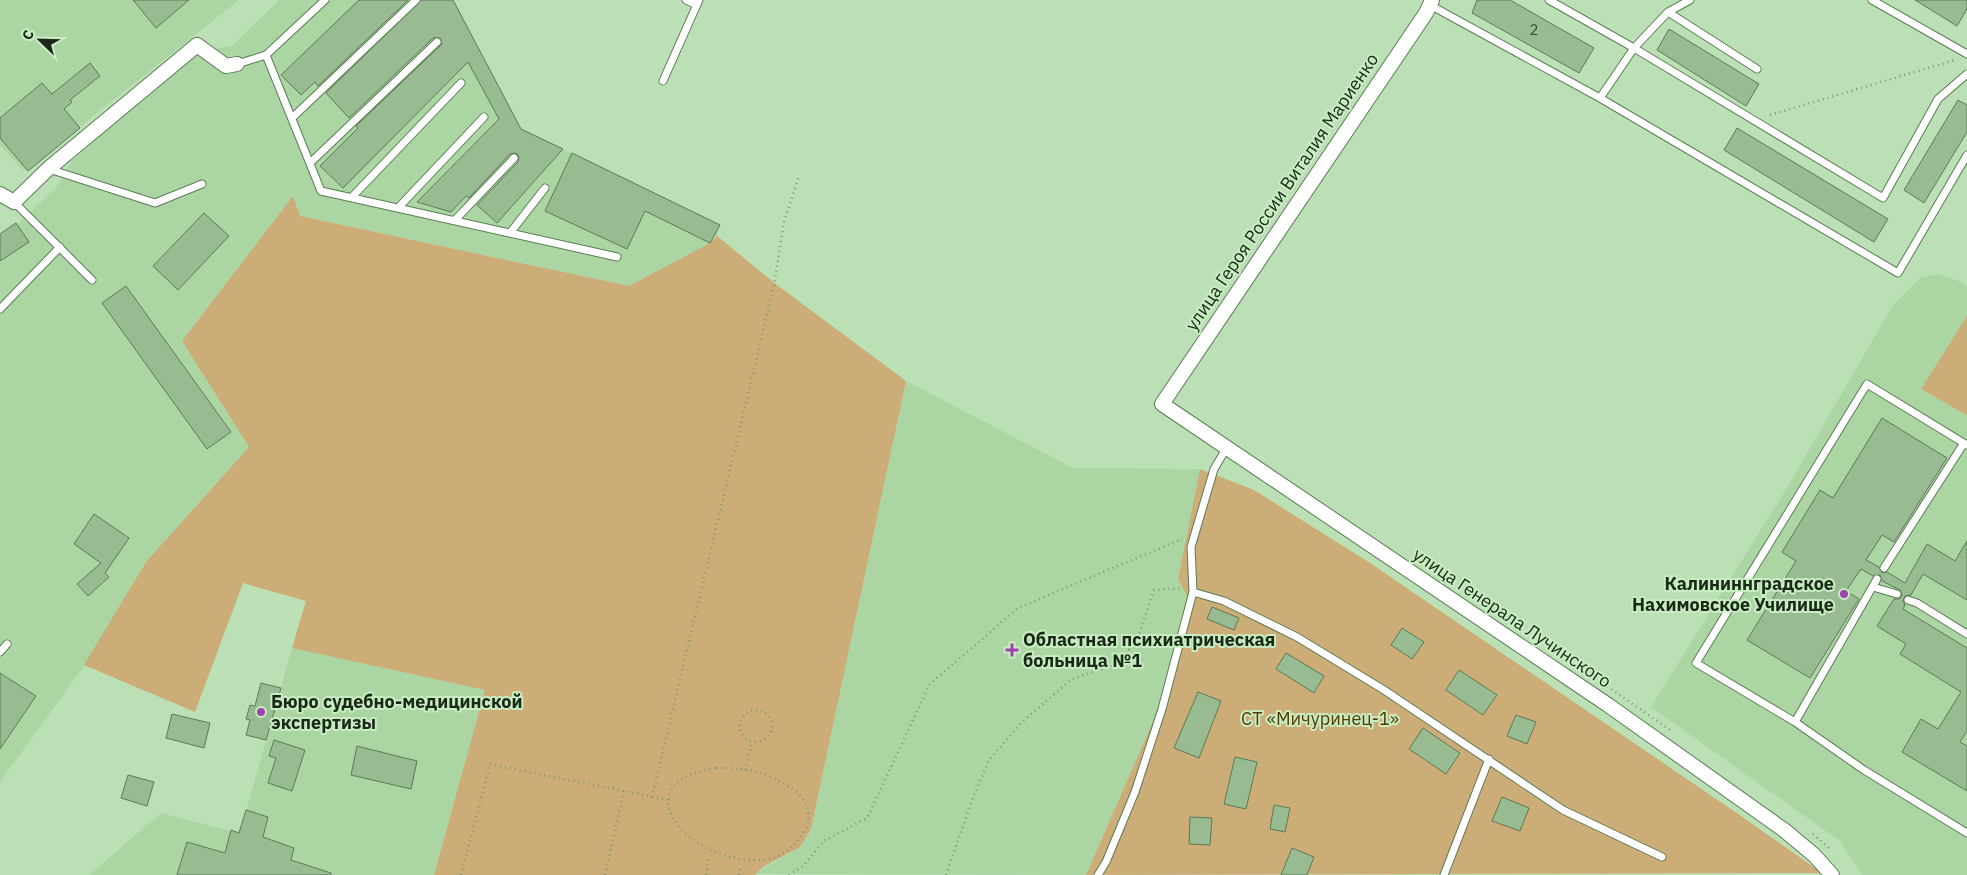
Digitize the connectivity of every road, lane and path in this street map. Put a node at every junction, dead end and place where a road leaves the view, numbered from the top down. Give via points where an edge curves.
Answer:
1 (325, 0) edge
2 (416, 0) edge
3 (686, 0) edge
4 (1549, 0) edge
5 (1690, 0) edge
6 (1872, 0) edge
7 (698, 2) edge
8 (1431, 2) edge
9 (1668, 12) junction
10 (437, 42) dead end
11 (1634, 48) junction
12 (1967, 54) edge
13 (266, 55) junction
14 (1958, 59) dead end
15 (237, 64) joint
16 (1757, 69) dead end
17 (1967, 74) edge
18 (663, 81) dead end
19 (461, 83) dead end
20 (1600, 98) junction
21 (1770, 114) dead end
22 (484, 117) dead end
23 (292, 118) junction
24 (1967, 155) edge
25 (514, 158) dead end
26 (310, 163) junction
27 (48, 169) junction
28 (799, 176) dead end
29 (202, 184) dead end
30 (545, 188) dead end
31 (0, 194) edge
32 (352, 198) junction
33 (14, 202) junction
34 (398, 208) junction
35 (455, 220) junction
36 (510, 233) junction
37 (60, 248) junction
38 (618, 257) dead end
39 (92, 280) dead end
40 (0, 309) edge
41 (1162, 404) joint
42 (1966, 444) edge
43 (1226, 449) junction
44 (1195, 534) junction
45 (1884, 568) dead end
46 (1878, 579) dead end
47 (1873, 587) junction
48 (1193, 592) junction
49 (1896, 594) dead end
50 (1908, 600) dead end
51 (1967, 634) edge
52 (7, 644) dead end
53 (1554, 650) dead end
54 (0, 652) edge
55 (1795, 722) junction
56 (1676, 734) dead end
57 (752, 743) junction
58 (1489, 759) junction
59 (745, 770) junction
60 (624, 791) junction
61 (652, 797) junction
62 (668, 800) junction
63 (675, 829) dead end
64 (1809, 831) dead end
65 (1967, 833) edge
66 (1830, 851) dead end
67 (702, 854) dead end
68 (1662, 857) dead end
69 (709, 858) junction
70 (717, 861) dead end
71 (733, 864) dead end
72 (757, 865) dead end
73 (741, 866) junction
74 (749, 866) dead end
75 (461, 875) edge
76 (605, 875) edge
77 (706, 875) edge
78 (739, 875) edge
79 (789, 875) edge
80 (946, 875) edge
81 (1098, 875) edge
82 (1444, 875) edge
83 (1832, 875) edge

1 - 13 lane
2 - 23 lane
3 - 7 lane
4 - 11 lane
5 - 9 lane
6 - 12 lane
7 - 18 lane
8 - 20 lane
8 - 41 street, улица Героя России Виталия Мариенко
9 - 11 lane
9 - 16 lane
10 - 26 lane
11 - 17 lane via 1883,198 1938,99
11 - 20 lane
13 - 15 lane
13 - 23 lane
14 - 21 path
15 - 27 street via 226,66 197,45
19 - 32 lane
20 - 24 lane via 1898,273
22 - 34 lane
23 - 26 lane
25 - 35 lane
26 - 32 lane via 322,190
27 - 29 lane via 155,203
27 - 33 street
28 - 61 path via 784,222 774,285
30 - 36 lane
31 - 33 street
32 - 34 lane
33 - 37 lane
34 - 35 lane
35 - 36 lane
36 - 38 lane
37 - 39 lane
37 - 40 lane
41 - 43 street, улица Генерала Лучинского
42 - 45 lane
42 - 55 lane via 1867,384 1696,663
43 - 44 lane via 1214,469
43 - 83 street, улица Генерала Лучинского via 1720,784 1784,830
44 - 48 lane via 1191,547
44 - 79 path via 1018,608 930,684 867,818 824,841 803,866
46 - 47 lane
47 - 49 lane
47 - 55 lane
48 - 58 lane via 1224,601 1297,637
48 - 80 path via 1182,588 1154,590 1138,640 1117,664 1072,679 1023,721 989,760
48 - 81 lane via 1162,709 1135,792
50 - 51 lane
52 - 54 lane
53 - 56 path
55 - 65 lane via 1864,770
57 - 57 path via 744,737 741,720 755,710 764,712 771,718 768,737
57 - 59 path
58 - 68 lane via 1563,810
58 - 82 lane
59 - 62 path via 716,768 686,776
59 - 72 path via 765,775 790,788 802,797 808,810 807,824 799,840 787,851
60 - 61 path
60 - 75 path via 490,764
60 - 76 path
61 - 62 path
62 - 63 path via 670,820
64 - 66 path
67 - 69 path
69 - 70 path
69 - 77 path
71 - 73 path
73 - 74 path
73 - 78 path

